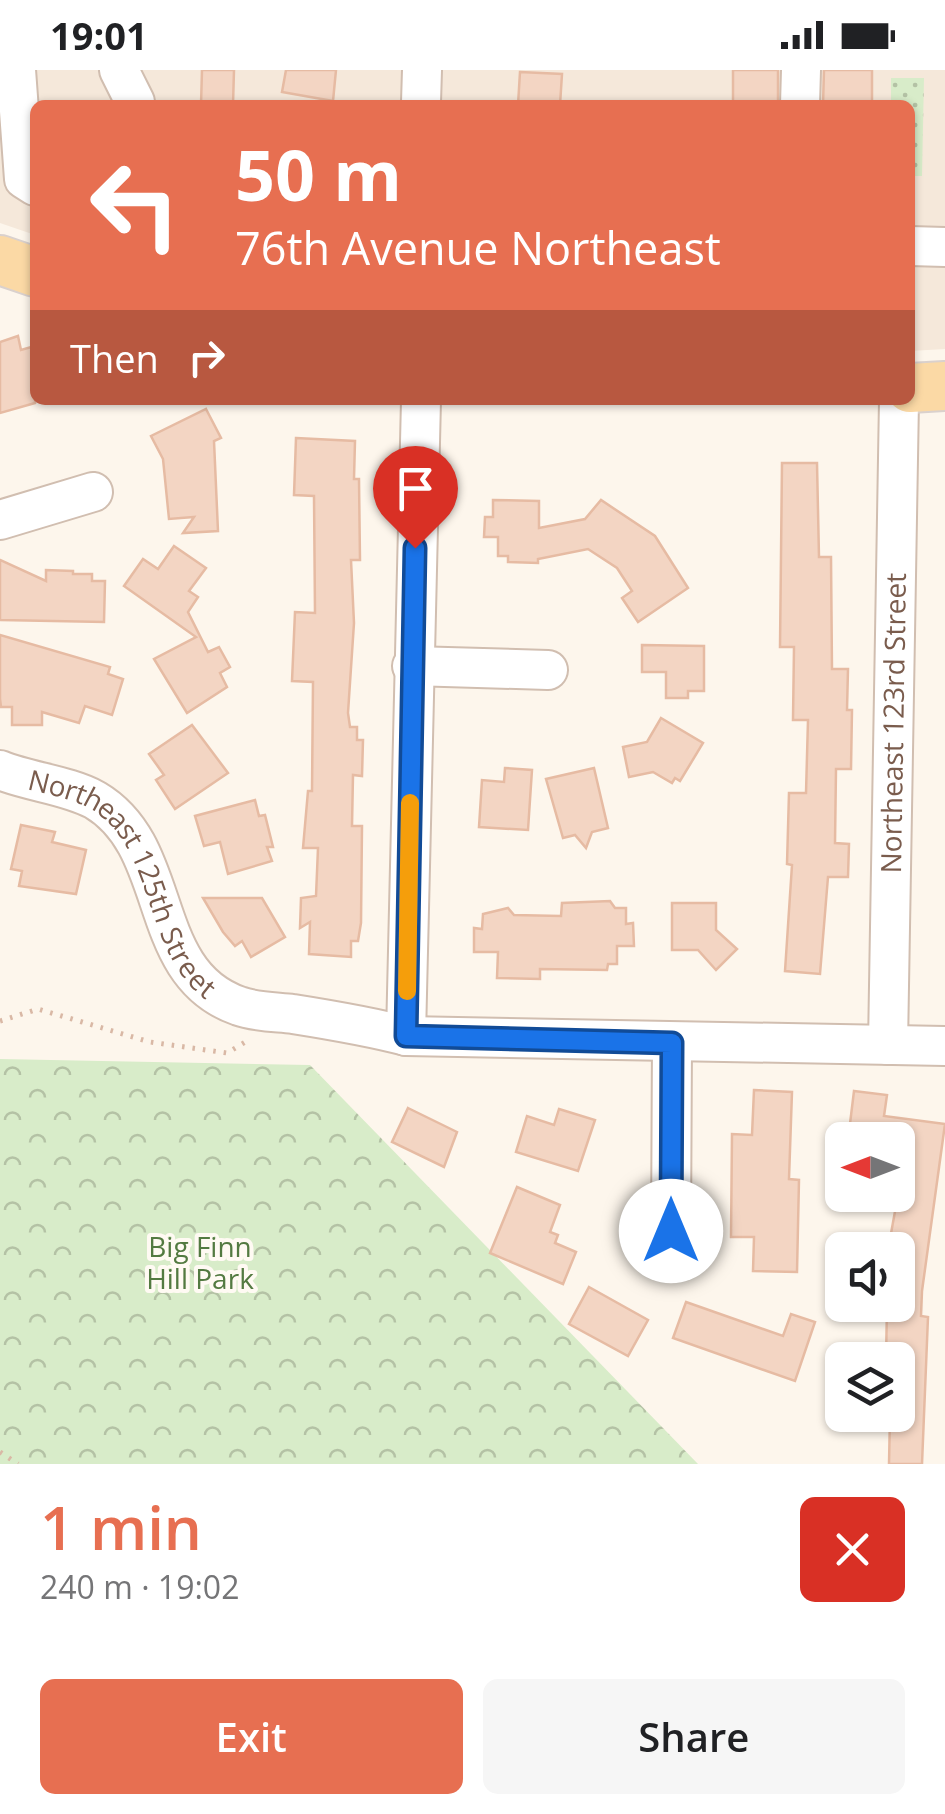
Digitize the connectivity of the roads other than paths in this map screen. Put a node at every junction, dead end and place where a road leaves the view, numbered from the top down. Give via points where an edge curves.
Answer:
1 (16, 70) edge
2 (801, 70) edge
3 (800, 100) edge
4 (30, 183) edge
5 (915, 246) edge
6 (945, 247) edge
7 (0, 260) edge
8 (30, 270) edge
9 (945, 386) edge
10 (915, 388) edge
11 (421, 405) edge
12 (899, 405) edge
13 (93, 492) dead end
14 (0, 520) edge
15 (412, 666) junction
16 (548, 670) dead end
17 (0, 770) edge
18 (406, 1036) junction
19 (672, 1043) junction
20 (888, 1045) junction
21 (945, 1046) edge
22 (671, 1231) dead end

1 - 4 street via 19,155
2 - 3 street
5 - 6 street
7 - 8 main road
9 - 10 main road
11 - 15 street
12 - 20 street, Northeast 123rd Street
13 - 14 street
15 - 16 street
15 - 18 street
17 - 18 street, Northeast 125th Street via 94,800 126,828 147,861 171,941 187,969 246,1022 364,1024
18 - 19 street
19 - 20 street
19 - 22 street
20 - 21 street

